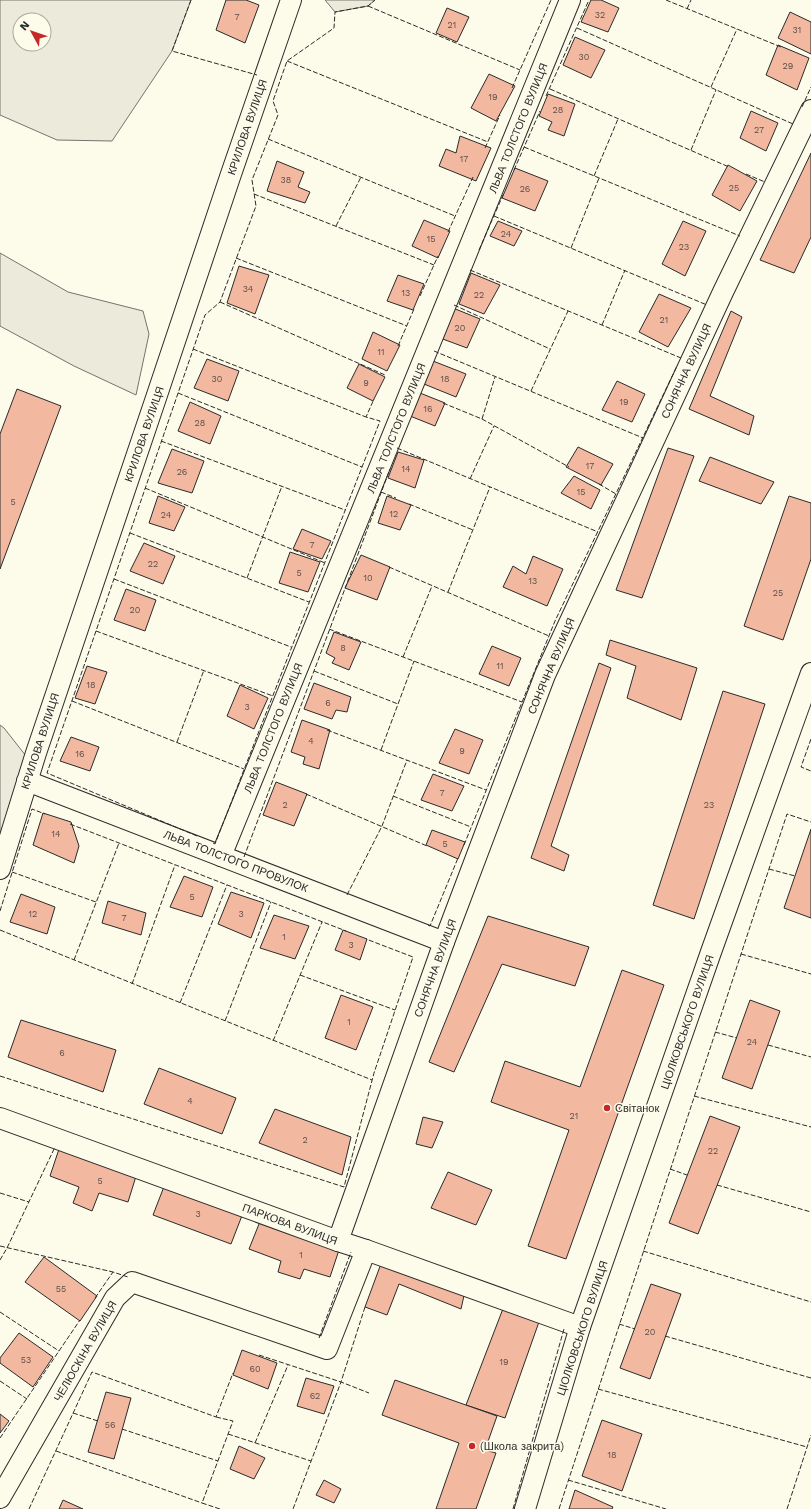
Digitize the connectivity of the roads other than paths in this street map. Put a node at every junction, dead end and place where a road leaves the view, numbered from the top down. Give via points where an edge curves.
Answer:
1 (291, 0) edge
2 (570, 0) edge
3 (811, 110) edge
4 (811, 673) edge
5 (27, 781) junction
6 (221, 856) junction
7 (0, 869) edge
8 (444, 942) junction
9 (0, 1118) edge
10 (338, 1242) junction
11 (366, 1250) junction
12 (580, 1327) junction
13 (0, 1498) edge
14 (525, 1509) edge

1 - 5 street, КРИЛОВА ВУЛИЦЯ
2 - 6 street, ЛЬВА ТОЛСТОГО ВУЛИЦЯ
3 - 8 street, СОНЯЧНА ВУЛИЦЯ via 723,292 545,675
4 - 12 street, ЦІОЛКОВСЬКОГО ВУЛИЦЯ
5 - 6 street, ЛЬВА ТОЛСТОГО ПРОВУЛОК
5 - 7 street, КРИЛОВА ВУЛИЦЯ
6 - 8 street, ЛЬВА ТОЛСТОГО ПРОВУЛОК
8 - 10 street, СОНЯЧНА ВУЛИЦЯ
9 - 10 street, ПАРКОВА ВУЛИЦЯ
10 - 11 street, ПАРКОВА ВУЛИЦЯ
11 - 12 street, ПАРКОВА ВУЛИЦЯ
11 - 13 street, ЧЕЛЮСКІНА ВУЛИЦЯ via 326,1349 132,1282 115,1298
12 - 14 street, ЦІОЛКОВСЬКОГО ВУЛИЦЯ

